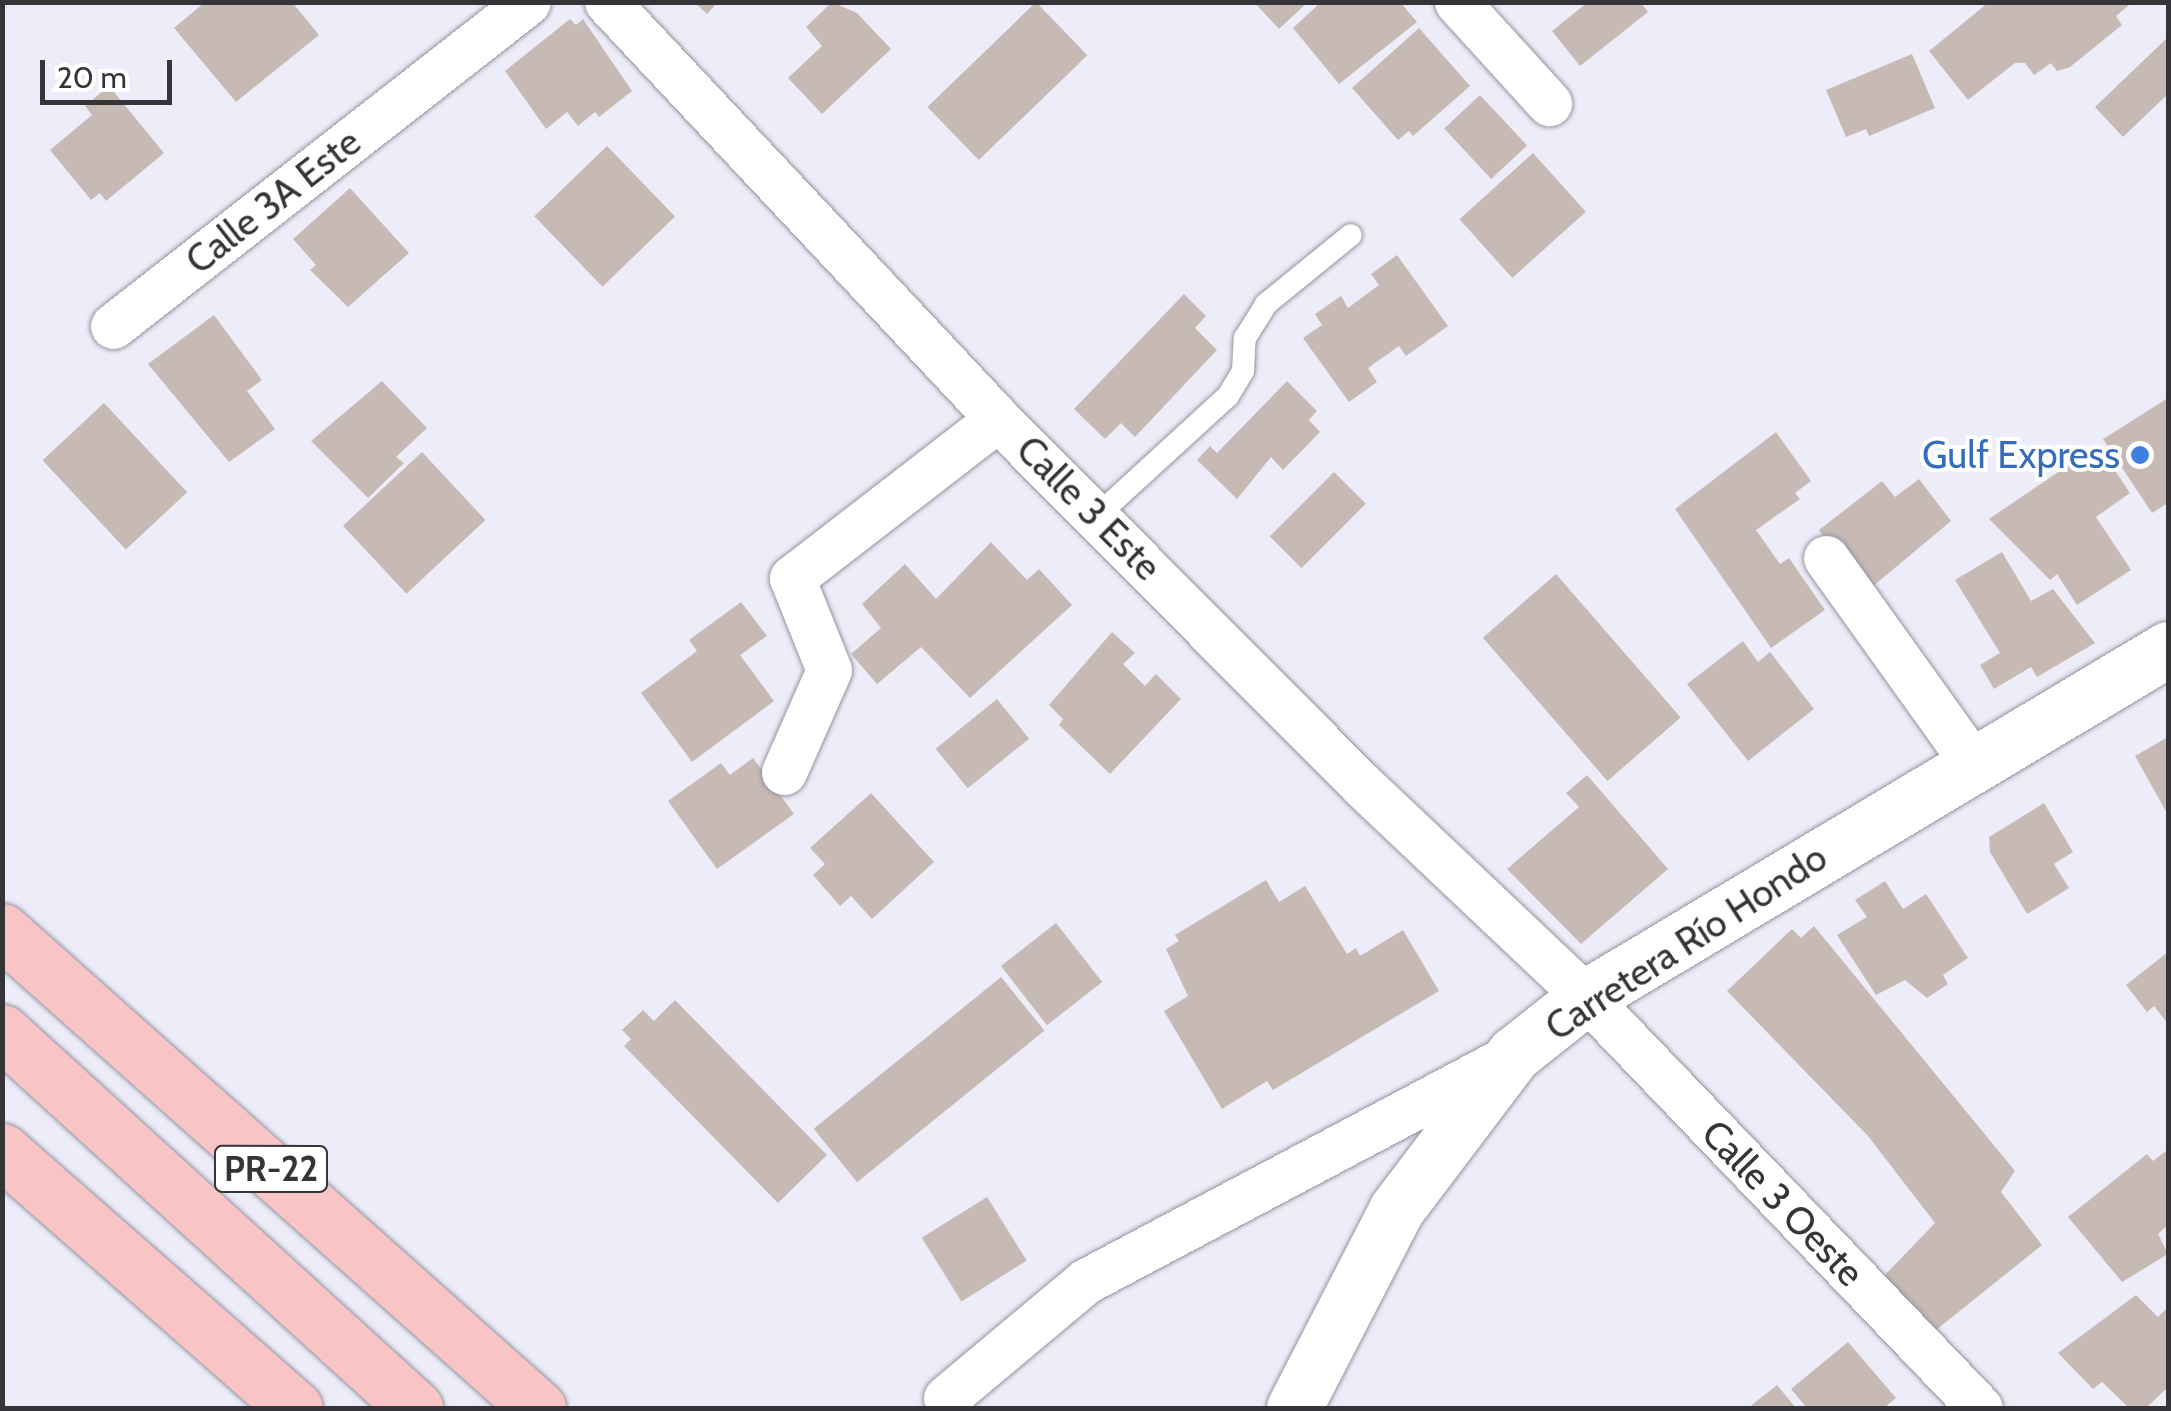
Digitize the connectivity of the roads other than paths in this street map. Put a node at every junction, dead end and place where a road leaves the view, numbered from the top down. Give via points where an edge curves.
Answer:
1 (528, 2) edge
2 (607, 2) edge
3 (1457, 2) edge
4 (1550, 102) dead end
5 (1351, 235) dead end
6 (113, 326) dead end
7 (998, 418) junction
8 (1098, 515) junction
9 (1826, 558) dead end
10 (2168, 649) edge
11 (1973, 764) junction
12 (784, 772) dead end
13 (2, 931) edge
14 (1586, 997) junction
15 (2, 1032) edge
16 (1514, 1054) junction
17 (2, 1152) edge
18 (946, 1398) dead end
19 (295, 1408) edge
20 (415, 1408) edge
21 (538, 1408) edge
22 (1294, 1408) edge
23 (1980, 1408) edge

1 - 6 street, Calle 3A Este
2 - 7 street, Calle 3 Este
3 - 4 street
5 - 8 lane via 1266,304 1246,338 1243,371 1228,396
7 - 8 street, Calle 3 Este
7 - 12 street via 792,578 829,670
8 - 14 street, Calle 3 Este via 1362,785
9 - 11 street
10 - 11 street, Carretera Río Hondo
11 - 14 street, Carretera Río Hondo
13 - 21 highway, PR-22
14 - 16 street, Carretera Río Hondo
14 - 23 street, Calle 3 Oeste
15 - 20 highway
16 - 18 street via 1086,1280
16 - 22 street, Carretera Río Hondo via 1396,1210
17 - 19 highway

